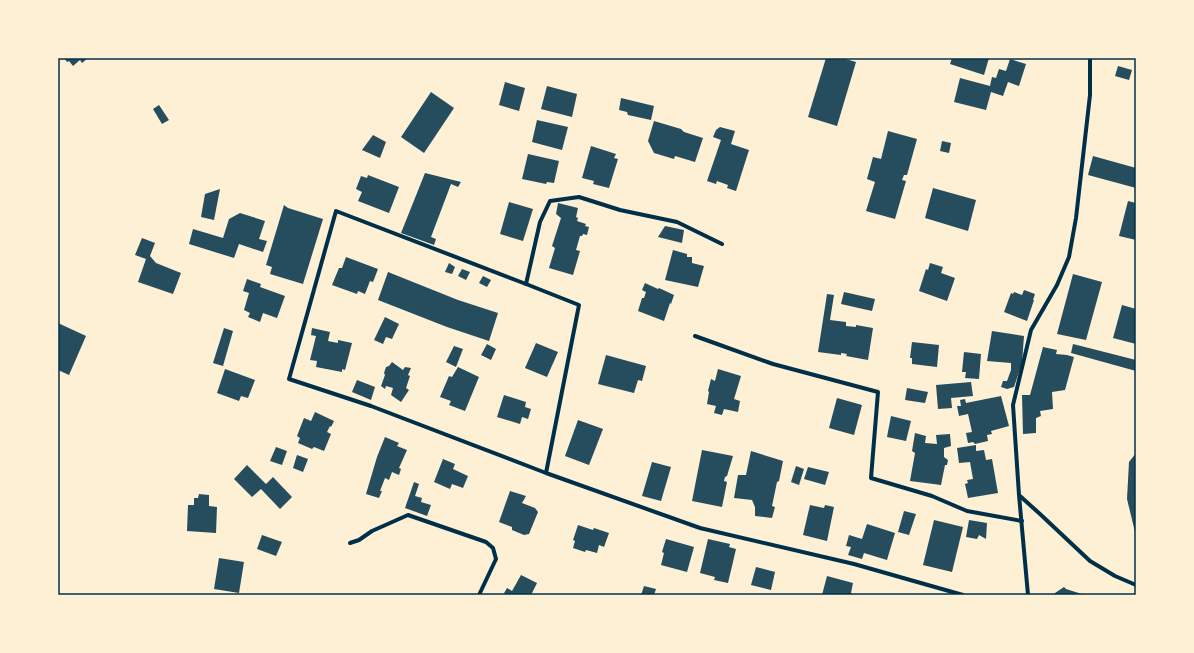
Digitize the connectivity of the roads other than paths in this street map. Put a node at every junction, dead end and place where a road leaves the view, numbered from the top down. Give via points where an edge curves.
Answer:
1 (1090, 58) edge
2 (722, 244) dead end
3 (526, 284) junction
4 (695, 336) dead end
5 (546, 473) junction
6 (1019, 496) junction
7 (1022, 521) junction
8 (350, 543) dead end
9 (1136, 585) edge
10 (479, 595) edge
11 (963, 595) edge
12 (1028, 595) edge

1 - 6 street via 1090,95 1069,257 1057,285 1030,330 1013,405
2 - 3 street via 677,222 620,210 579,197 550,201 540,222
3 - 5 street via 579,305
3 - 5 street via 336,211 289,379 371,406
4 - 7 street via 773,364 878,392 871,478 932,496 967,511
5 - 11 street via 700,528 854,564
6 - 7 street
6 - 9 street via 1090,561
7 - 12 street
8 - 10 street via 408,515 486,542 493,548 496,559

